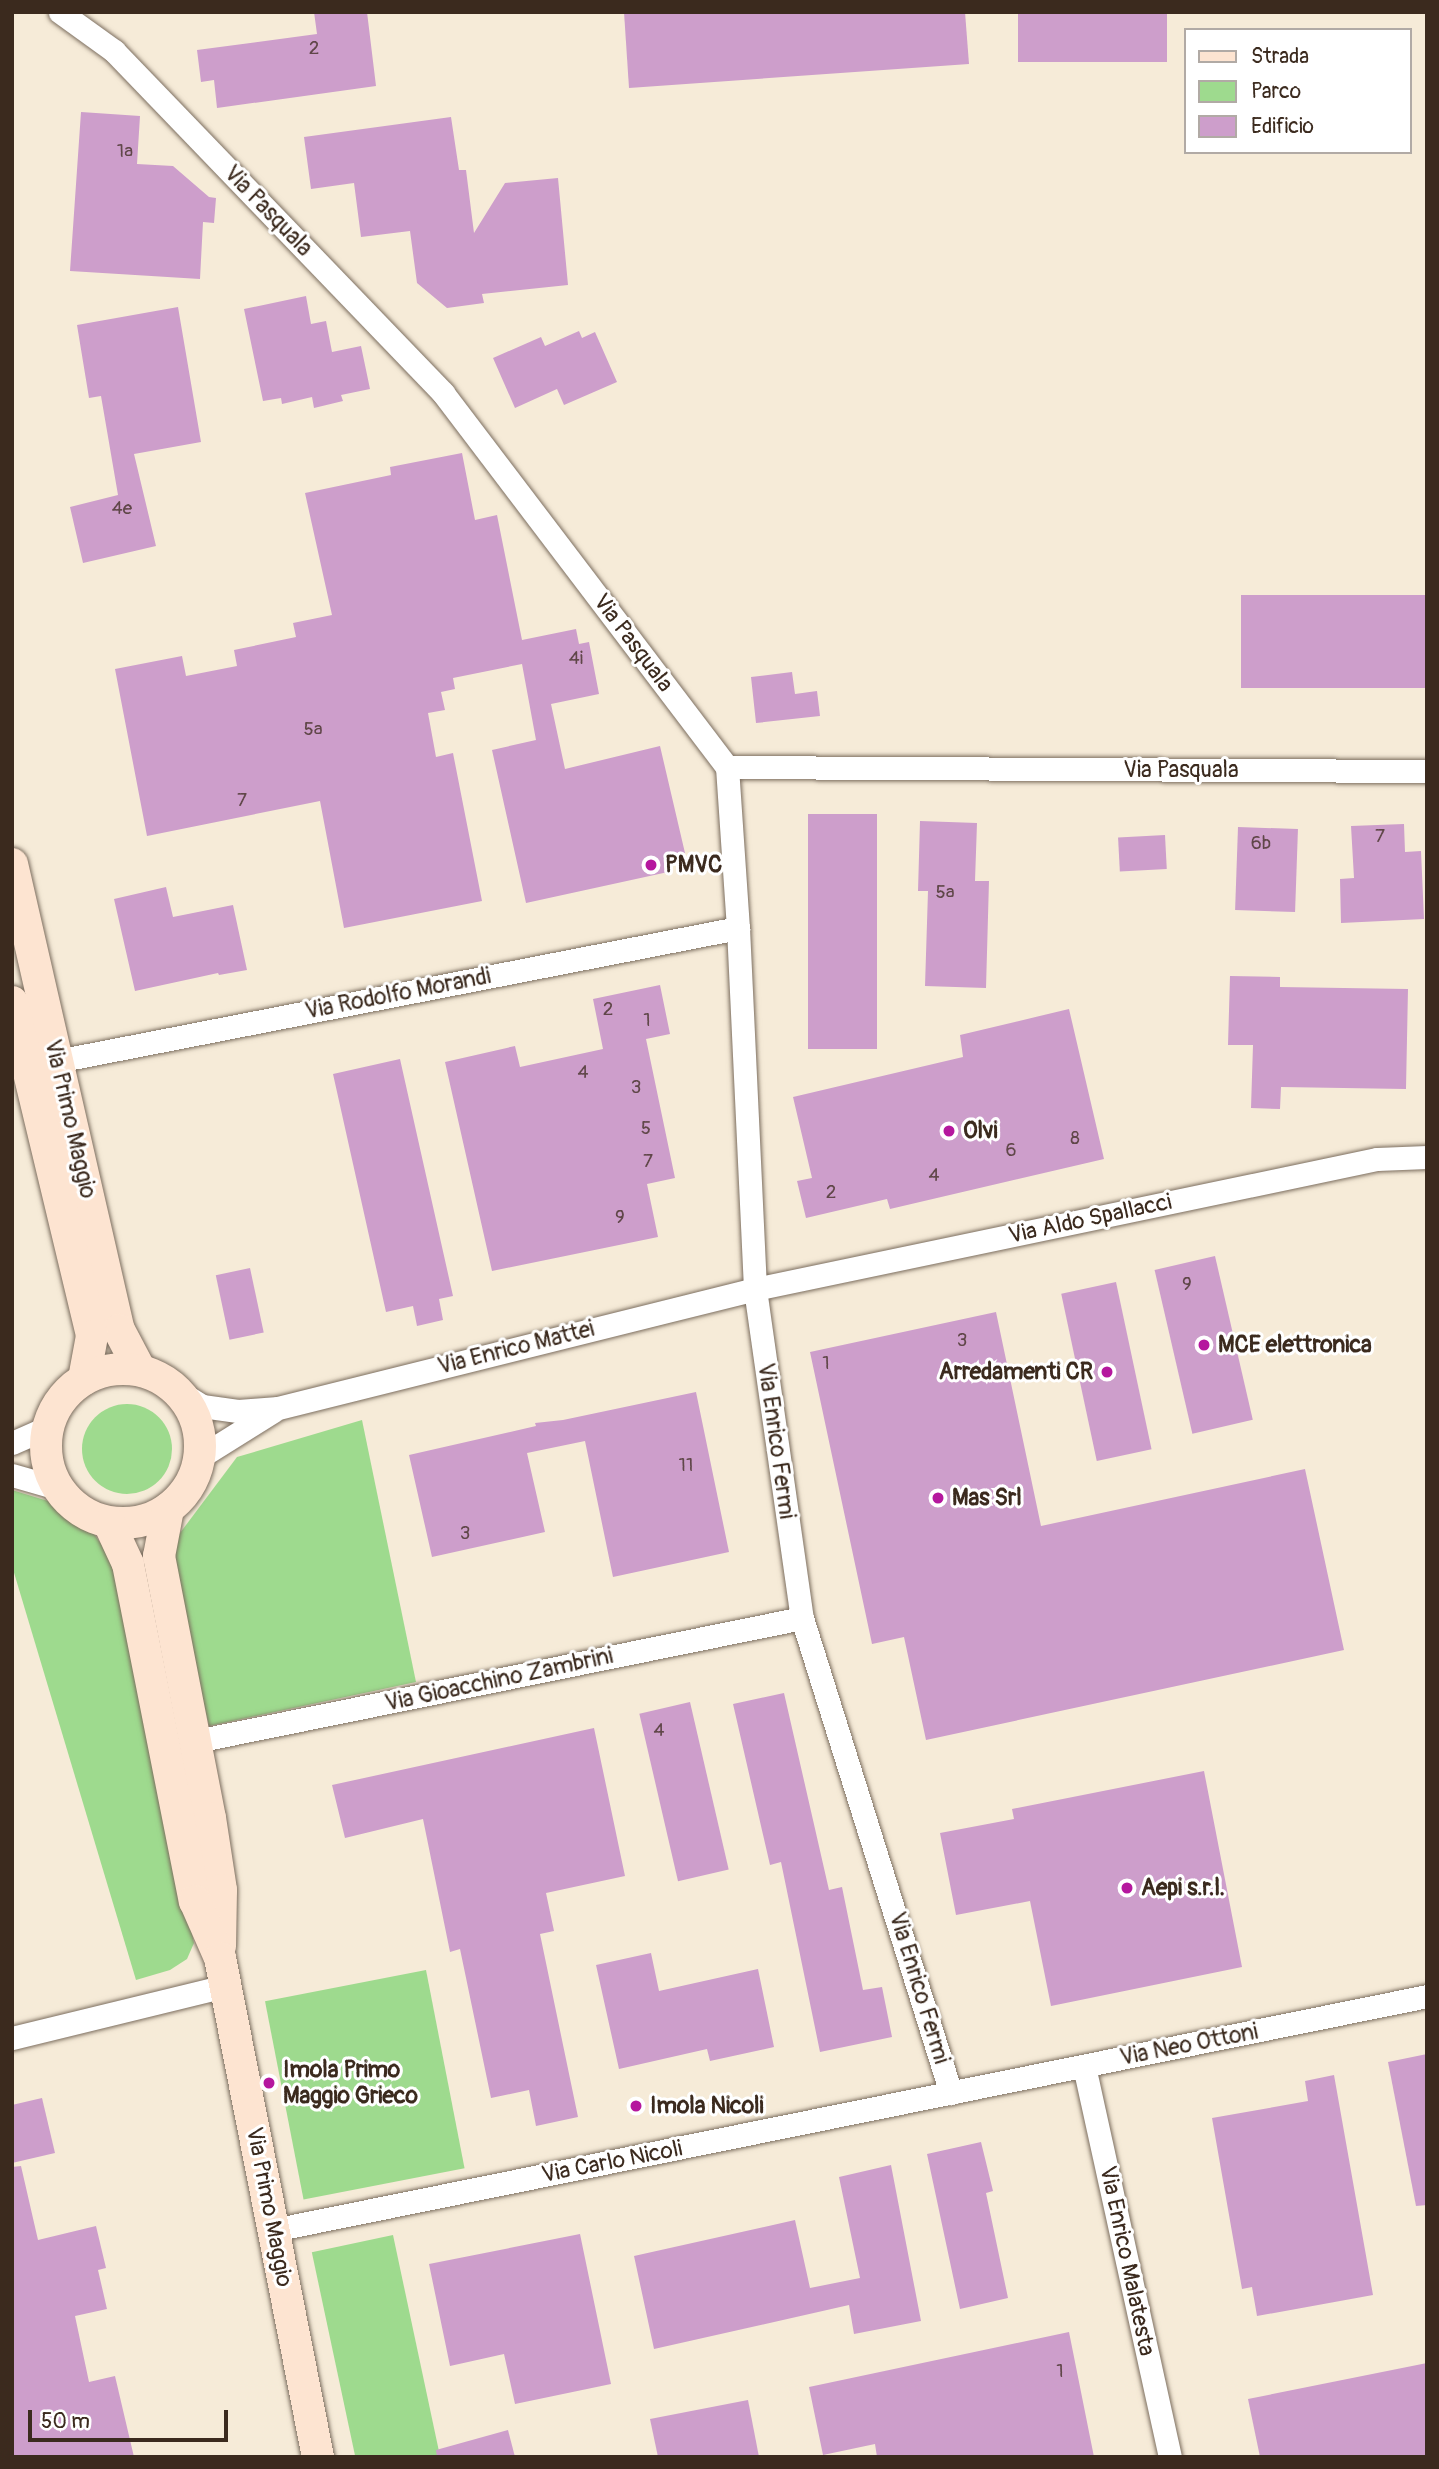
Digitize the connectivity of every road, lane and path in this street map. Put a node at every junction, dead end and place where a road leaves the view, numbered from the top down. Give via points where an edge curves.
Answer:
1 (60, 12) edge
2 (727, 767) junction
3 (1427, 771) edge
4 (12, 864) edge
5 (738, 928) junction
6 (12, 1002) edge
7 (57, 1061) junction
8 (1427, 1157) edge
9 (755, 1289) junction
10 (140, 1370) junction
11 (84, 1380) junction
12 (177, 1391) junction
13 (278, 1408) junction
14 (48, 1427) junction
15 (12, 1443) edge
16 (200, 1457) junction
17 (12, 1475) edge
18 (57, 1488) junction
19 (168, 1509) junction
20 (109, 1523) junction
21 (802, 1618) junction
22 (196, 1741) junction
23 (223, 1972) junction
24 (1427, 1996) edge
25 (12, 2038) edge
26 (1084, 2066) junction
27 (951, 2093) junction
28 (273, 2231) junction
29 (318, 2457) edge
30 (1170, 2457) edge

1 - 2 street, Via Pasquala via 114,51 443,393
2 - 3 street, Via Pasquala
2 - 5 street, Via Enrico Fermi
4 - 7 street, Via Primo Maggio
5 - 7 street, Via Rodolfo Morandi
5 - 9 street, Via Enrico Fermi
6 - 11 street, Via Primo Maggio via 92,1336
7 - 10 street, Via Primo Maggio via 118,1330
8 - 9 street, Via Aldo Spallacci via 1377,1159
9 - 13 street, Via Enrico Mattei
9 - 21 street, Via Enrico Fermi
10 - 11 street, Via Primo Maggio via 102,1372
10 - 12 street, Via Primo Maggio
11 - 14 street, Via Primo Maggio via 55,1408
12 - 13 street, Via Enrico Mattei via 202,1406 238,1411
12 - 16 street, Via Primo Maggio via 192,1410 200,1433
13 - 16 street, Via Enrico Mattei
14 - 15 street
14 - 18 street, Via Primo Maggio via 48,1469
16 - 19 street, Via Primo Maggio via 183,1495
17 - 18 street
18 - 20 street, Via Primo Maggio via 71,1504
19 - 20 street, Via Primo Maggio via 130,1524
19 - 22 street, Via Primo Maggio via 159,1556
20 - 23 street, Via Primo Maggio via 128,1564 195,1901
21 - 22 street, Via Gioacchino Zambrini
21 - 27 street, Via Enrico Fermi
22 - 23 street, Via Primo Maggio via 221,1891
23 - 25 street
23 - 28 street, Via Primo Maggio
24 - 26 street, Via Neo Ottoni
26 - 27 street, Via Neo Ottoni
26 - 30 street, Via Enrico Malatesta
27 - 28 street, Via Carlo Nicoli
28 - 29 street, Via Primo Maggio

